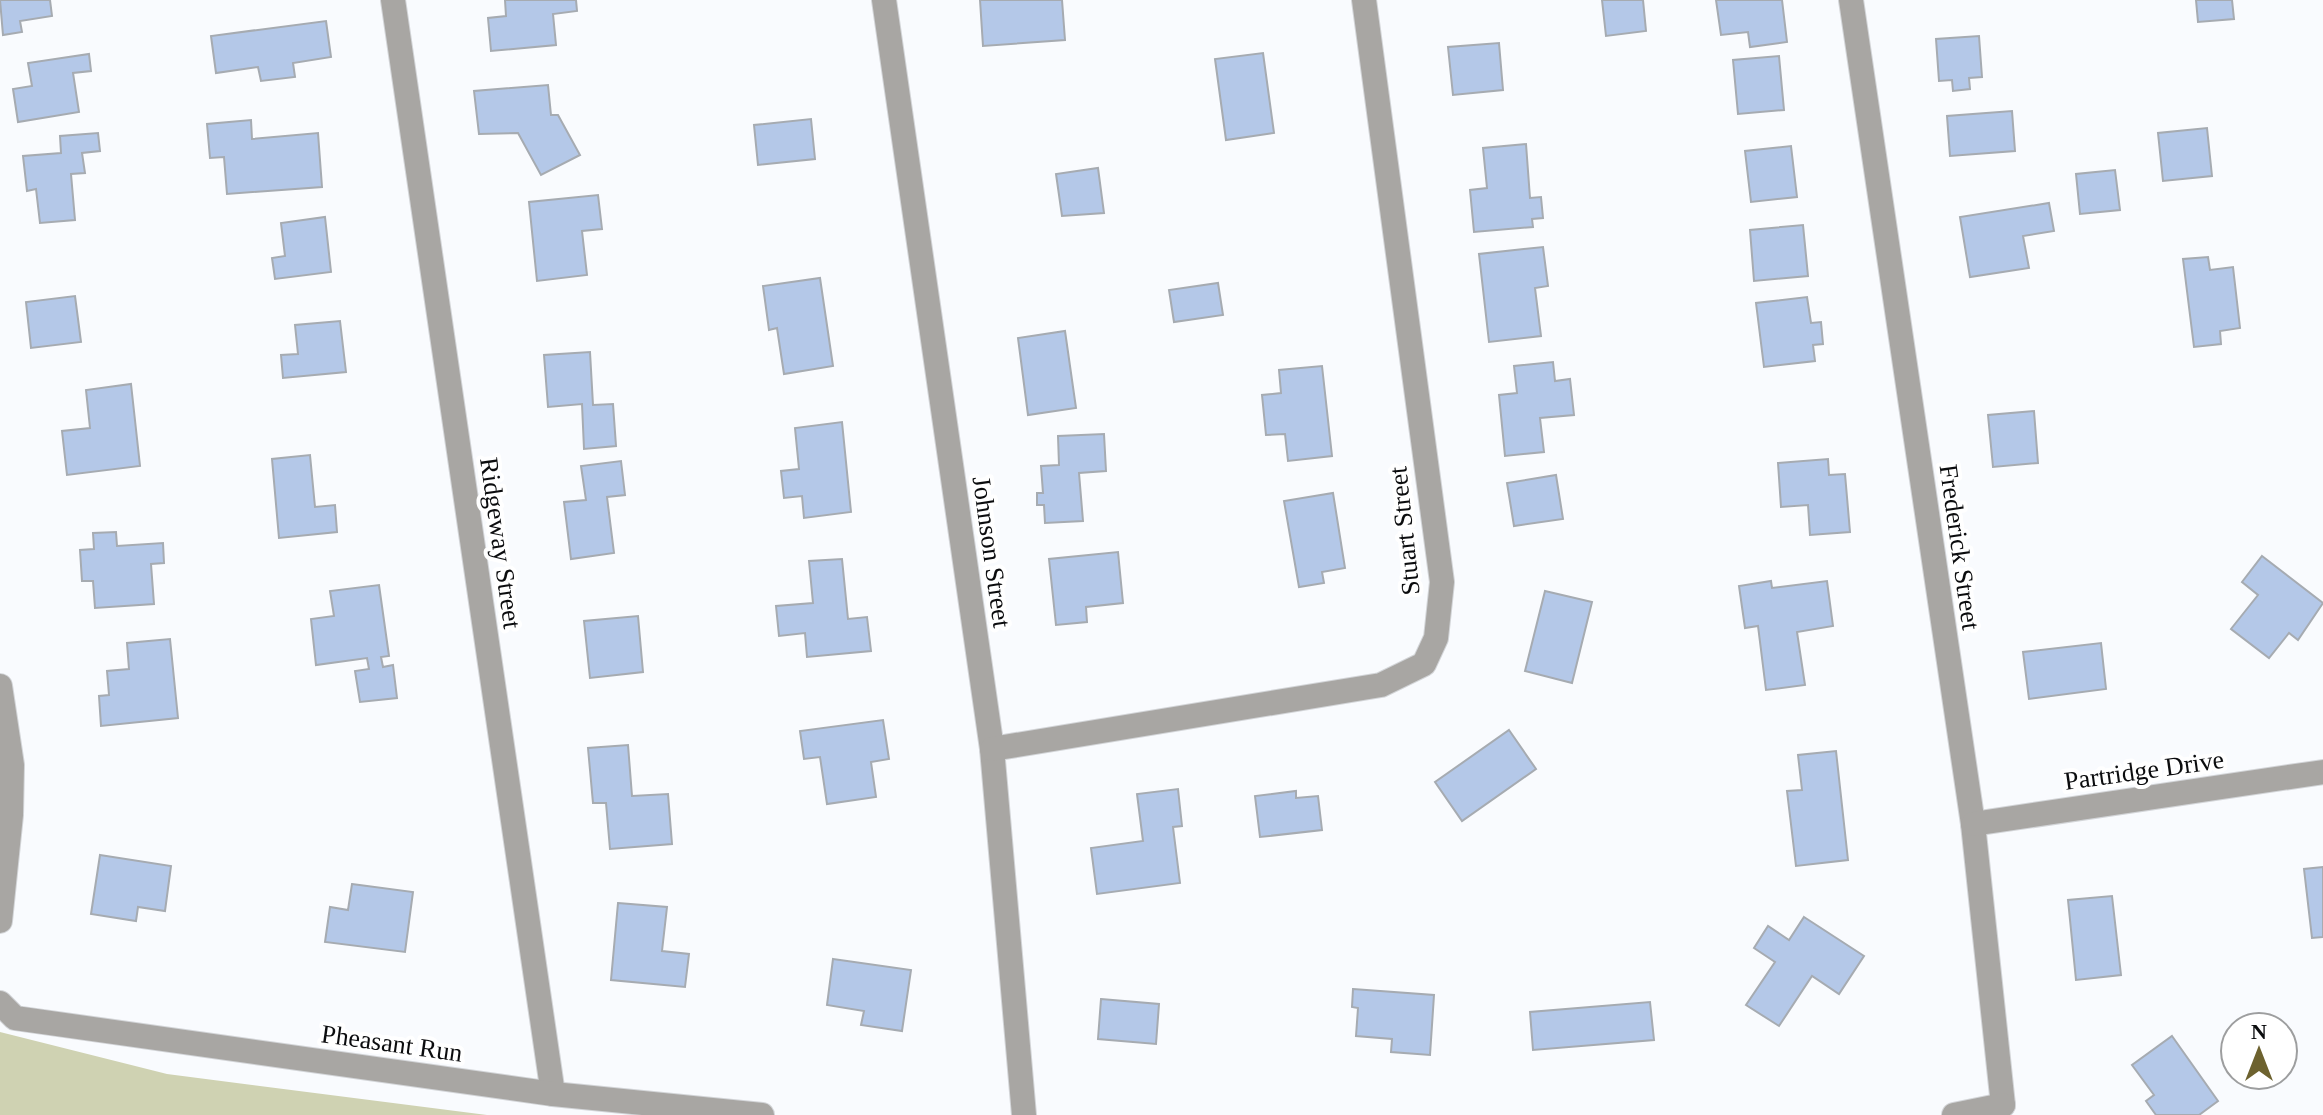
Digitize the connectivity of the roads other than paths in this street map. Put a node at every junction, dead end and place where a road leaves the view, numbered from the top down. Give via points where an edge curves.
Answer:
1 (393, 0) edge
2 (884, 0) edge
3 (1364, 0) edge
4 (1851, 0) edge
5 (0, 686) edge
6 (992, 749) junction
7 (2323, 772) edge
8 (1973, 824) junction
9 (0, 921) edge
10 (8, 1011) edge
11 (553, 1094) junction
12 (2008, 1110) edge
13 (762, 1115) edge
14 (1024, 1115) edge
15 (1954, 1115) edge

1 - 11 street, Ridgeway Street
2 - 6 street, Johnson Street
3 - 6 street, Stuart Street via 1442,582 1436,638 1424,664 1381,685
4 - 8 street, Frederick Street
5 - 9 street via 12,765
6 - 14 street, Johnson Street
7 - 8 street, Partridge Drive
8 - 12 street, Frederick Street
10 - 11 street, Pheasant Run
11 - 13 street, Pheasant Run
12 - 15 street

